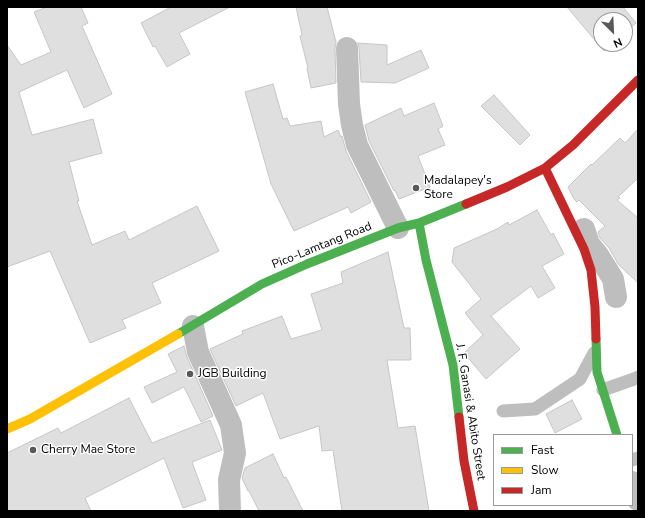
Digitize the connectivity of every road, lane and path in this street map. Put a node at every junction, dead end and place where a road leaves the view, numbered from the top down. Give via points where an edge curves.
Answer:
1 (348, 48) dead end
2 (638, 80) edge
3 (544, 168) junction
4 (569, 218) junction
5 (419, 223) junction
6 (398, 228) junction
7 (616, 298) dead end
8 (193, 326) junction
9 (596, 348) junction
10 (638, 377) edge
11 (603, 390) junction
12 (503, 411) dead end
13 (7, 429) edge
14 (617, 434) edge
15 (633, 485) edge
16 (638, 500) edge
17 (230, 511) edge
18 (474, 511) edge

1 - 6 street via 349,104 357,144
2 - 3 main road, Pico-Lamtang Road via 573,145
3 - 4 main road
3 - 5 main road, Pico-Lamtang Road via 507,187
4 - 7 street via 579,215 589,244 613,279
4 - 9 main road via 591,270
5 - 6 main road, Pico-Lamtang Road
5 - 18 main road, J. F. Ganasi & Abito Street via 453,365 464,461
6 - 8 main road, Pico-Lamtang Road via 262,284
8 - 13 main road, Pico-Lamtang Road via 30,419
8 - 17 street via 198,352 231,425 235,453 229,480
9 - 11 main road via 597,372
9 - 12 lane via 580,379 535,408
10 - 11 lane
11 - 14 main road
15 - 16 street

